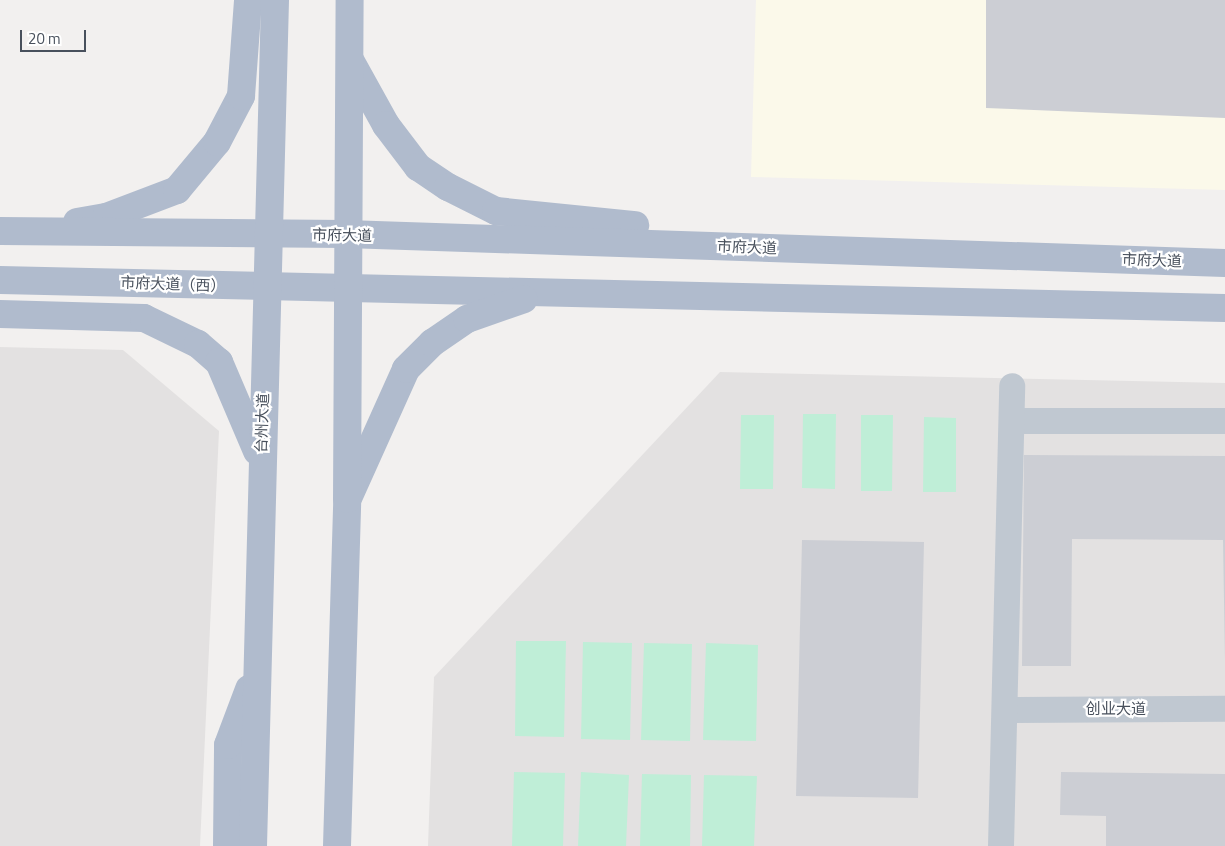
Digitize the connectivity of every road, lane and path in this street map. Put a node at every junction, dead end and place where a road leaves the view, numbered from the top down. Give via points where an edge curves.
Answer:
1 (248, 0) edge
2 (274, 0) edge
3 (350, 0) edge
4 (349, 58) junction
5 (11, 231) edge
6 (346, 234) junction
7 (269, 235) junction
8 (789, 249) junction
9 (1225, 262) edge
10 (0, 280) edge
11 (266, 288) junction
12 (345, 288) junction
13 (557, 292) junction
14 (1225, 308) edge
15 (0, 314) edge
16 (1012, 386) dead end
17 (1012, 421) junction
18 (1225, 421) edge
19 (261, 464) junction
20 (347, 499) junction
21 (256, 669) junction
22 (1225, 709) edge
23 (1006, 710) junction
24 (227, 846) edge
25 (253, 846) edge
26 (337, 846) edge
27 (1001, 846) edge

1 - 5 main road via 241,96 217,142 177,190 106,216
2 - 7 main road, 台州大道
3 - 4 main road
4 - 6 main road
4 - 8 main road via 386,124 418,167 496,211 732,234
5 - 7 main road
6 - 7 main road, 市府大道
6 - 8 main road, 市府大道
6 - 12 main road
7 - 11 main road, 台州大道
8 - 9 main road, 市府大道
10 - 11 main road, 市府大道（西）
11 - 12 main road, 市府大道（西）
11 - 19 main road, 台州大道
12 - 13 main road
12 - 20 main road
13 - 14 main road
13 - 20 main road via 504,303 467,319 432,343 393,390
15 - 19 main road via 144,318 198,344 219,362
16 - 17 lane
17 - 18 lane
17 - 23 lane
19 - 21 main road, 台州大道
20 - 26 main road
21 - 24 main road via 228,745
21 - 25 main road, 台州大道
22 - 23 lane, 创业大道
23 - 27 lane

